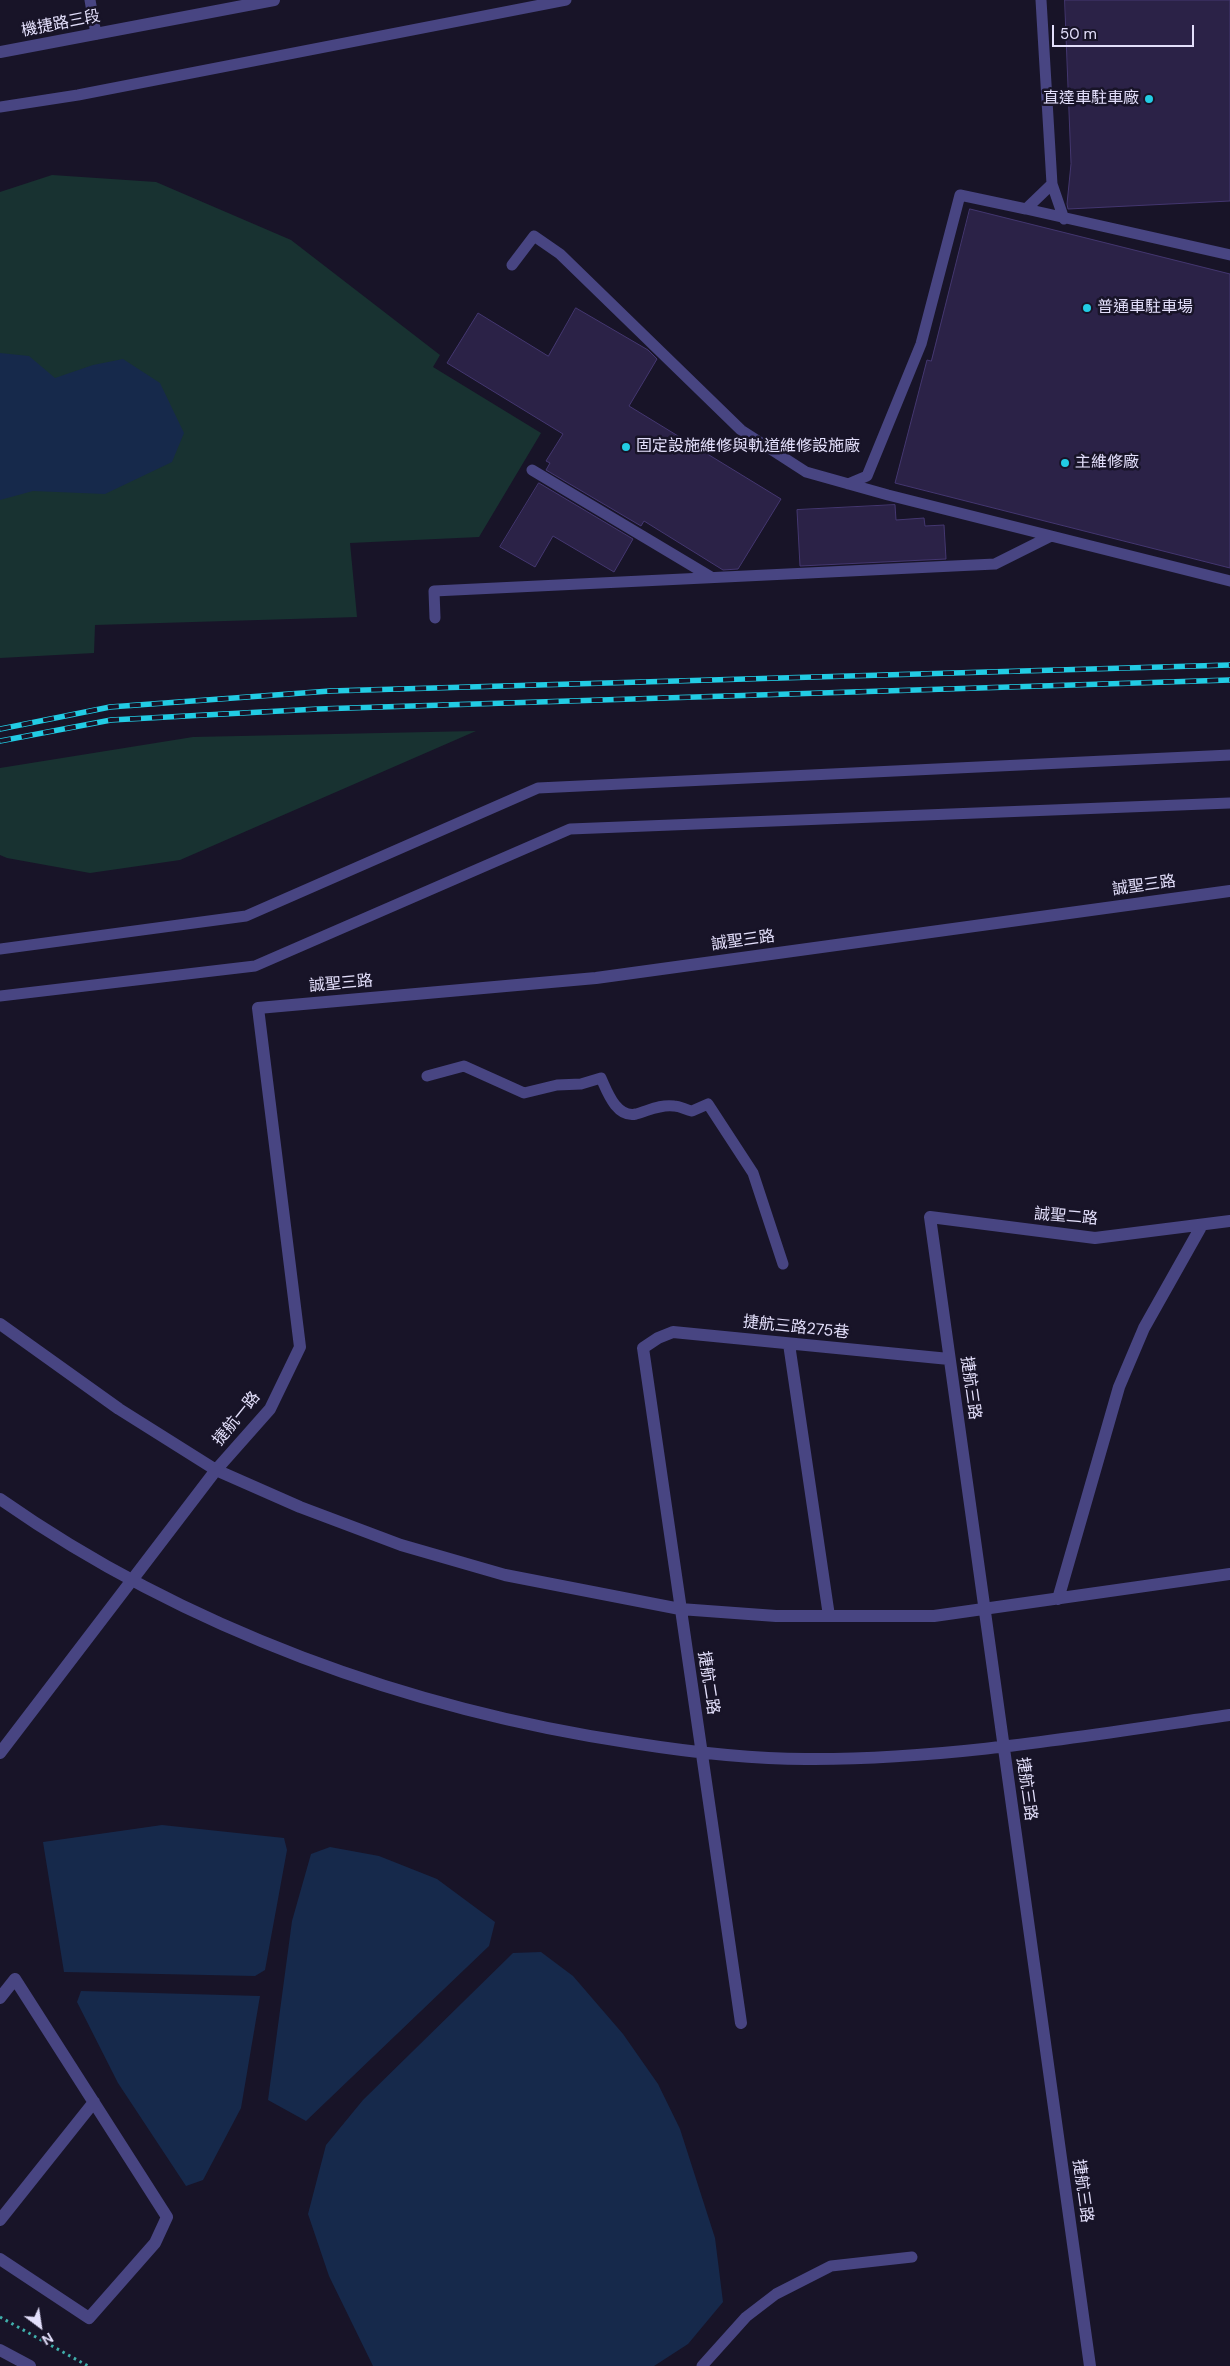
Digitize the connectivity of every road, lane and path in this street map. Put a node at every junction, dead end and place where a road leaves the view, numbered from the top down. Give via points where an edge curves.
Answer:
1 (90, 0) edge
2 (274, 0) edge
3 (566, 0) edge
4 (1041, 0) edge
5 (96, 34) junction
6 (0, 52) edge
7 (0, 107) edge
8 (1052, 184) junction
9 (1026, 210) junction
10 (1064, 219) junction
11 (1230, 255) edge
12 (512, 265) dead end
13 (532, 470) dead end
14 (848, 484) junction
15 (1051, 536) junction
16 (710, 577) junction
17 (1230, 581) edge
18 (435, 618) dead end
19 (1230, 755) edge
20 (1230, 803) edge
21 (1230, 891) edge
22 (0, 949) edge
23 (0, 996) edge
24 (258, 1008) joint
25 (427, 1076) dead end
26 (930, 1217) joint
27 (1230, 1221) edge
28 (1202, 1225) junction
29 (783, 1264) dead end
30 (0, 1324) edge
31 (789, 1344) junction
32 (643, 1348) joint
33 (949, 1359) junction
34 (216, 1470) junction
35 (0, 1499) edge
36 (1230, 1574) edge
37 (130, 1580) junction
38 (1058, 1599) junction
39 (984, 1608) junction
40 (680, 1609) junction
41 (829, 1616) junction
42 (1230, 1715) edge
43 (1004, 1746) junction
44 (0, 1752) edge
45 (703, 1753) junction
46 (0, 1998) edge
47 (741, 2023) dead end
48 (94, 2102) junction
49 (0, 2220) edge
50 (912, 2257) dead end
51 (0, 2259) edge
52 (0, 2317) edge
53 (0, 2350) edge
54 (30, 2366) edge
55 (88, 2366) edge
56 (702, 2366) edge
57 (1090, 2366) edge

1 - 5 lane
2 - 5 street, 機捷路三段
3 - 7 lane via 78,95
4 - 8 lane
5 - 6 street, 機捷路三段
8 - 9 lane
8 - 10 lane
9 - 10 lane
9 - 14 lane via 960,195 921,344 867,476
10 - 11 lane
12 - 14 lane via 534,236 560,254 741,430 806,472
13 - 16 lane
14 - 15 lane
15 - 16 lane via 995,564
15 - 17 lane
16 - 18 lane via 434,591
19 - 22 lane via 538,788 246,916
20 - 23 lane via 570,829 255,966
21 - 24 street, 誠聖三路 via 596,978
24 - 34 street, 捷航一路 via 300,1347 270,1409
25 - 29 lane via 464,1066 524,1093 601,1078 611,1100 620,1110 634,1114 673,1106 692,1111 708,1104 753,1173
26 - 28 street, 誠聖二路 via 1095,1238
26 - 33 street, 捷航三路
27 - 28 street, 誠聖二路
28 - 38 street via 1144,1328 1119,1387
30 - 34 street via 118,1409
31 - 32 street, 捷航三路275巷 via 673,1332
31 - 33 street, 捷航三路275巷
31 - 41 street
32 - 40 street, 捷航二路
33 - 39 street, 捷航三路
34 - 37 street, 捷航一路
34 - 40 street via 300,1508 401,1545 505,1575
35 - 37 street
36 - 38 street
37 - 44 street, 捷航一路
37 - 45 street via 219,1624 446,1706 566,1733
38 - 39 street
39 - 41 street via 934,1616
39 - 43 street, 捷航三路
40 - 41 street
40 - 45 street, 捷航二路
42 - 43 street
43 - 45 street via 921,1755 805,1760
43 - 57 street, 捷航三路
45 - 47 street, 捷航二路
46 - 48 street via 15,1980
48 - 49 street
48 - 51 street via 167,2217 155,2243 89,2318
50 - 56 lane via 831,2266 776,2294 746,2317
52 - 55 path
53 - 54 street

